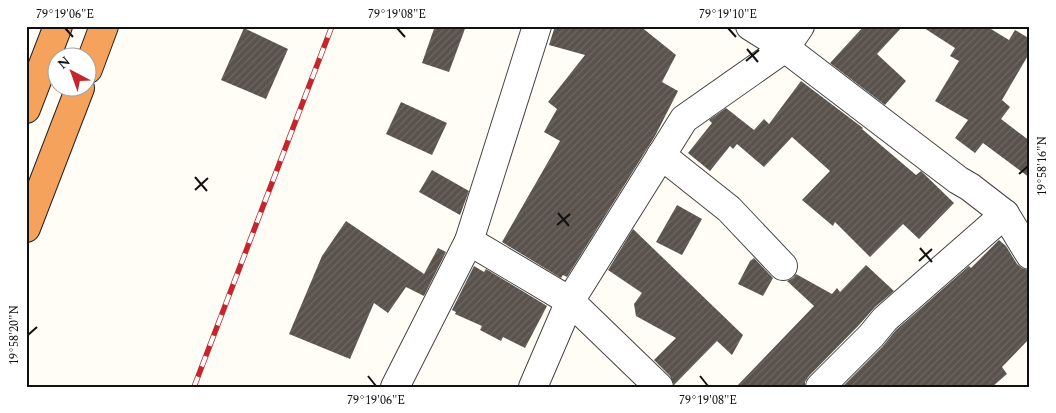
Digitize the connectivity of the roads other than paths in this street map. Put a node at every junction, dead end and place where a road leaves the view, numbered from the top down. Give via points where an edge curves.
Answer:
1 (58, 26) edge
2 (104, 26) edge
3 (537, 26) edge
4 (750, 26) edge
5 (792, 37) edge
6 (96, 48) edge
7 (76, 98) edge
8 (26, 110) edge
9 (661, 155) junction
10 (1005, 214) junction
11 (26, 228) edge
12 (468, 241) junction
13 (1030, 255) edge
14 (783, 266) dead end
15 (570, 301) junction
16 (395, 387) edge
17 (533, 387) edge
18 (659, 387) edge
19 (820, 387) edge

1 - 8 highway
2 - 6 highway
3 - 12 street
4 - 5 street
5 - 9 street via 684,119
5 - 10 street via 958,180
7 - 11 highway
9 - 14 street via 728,209
9 - 15 street
10 - 13 street
10 - 19 street via 885,319
12 - 15 street
12 - 16 street
15 - 17 street
15 - 18 street

